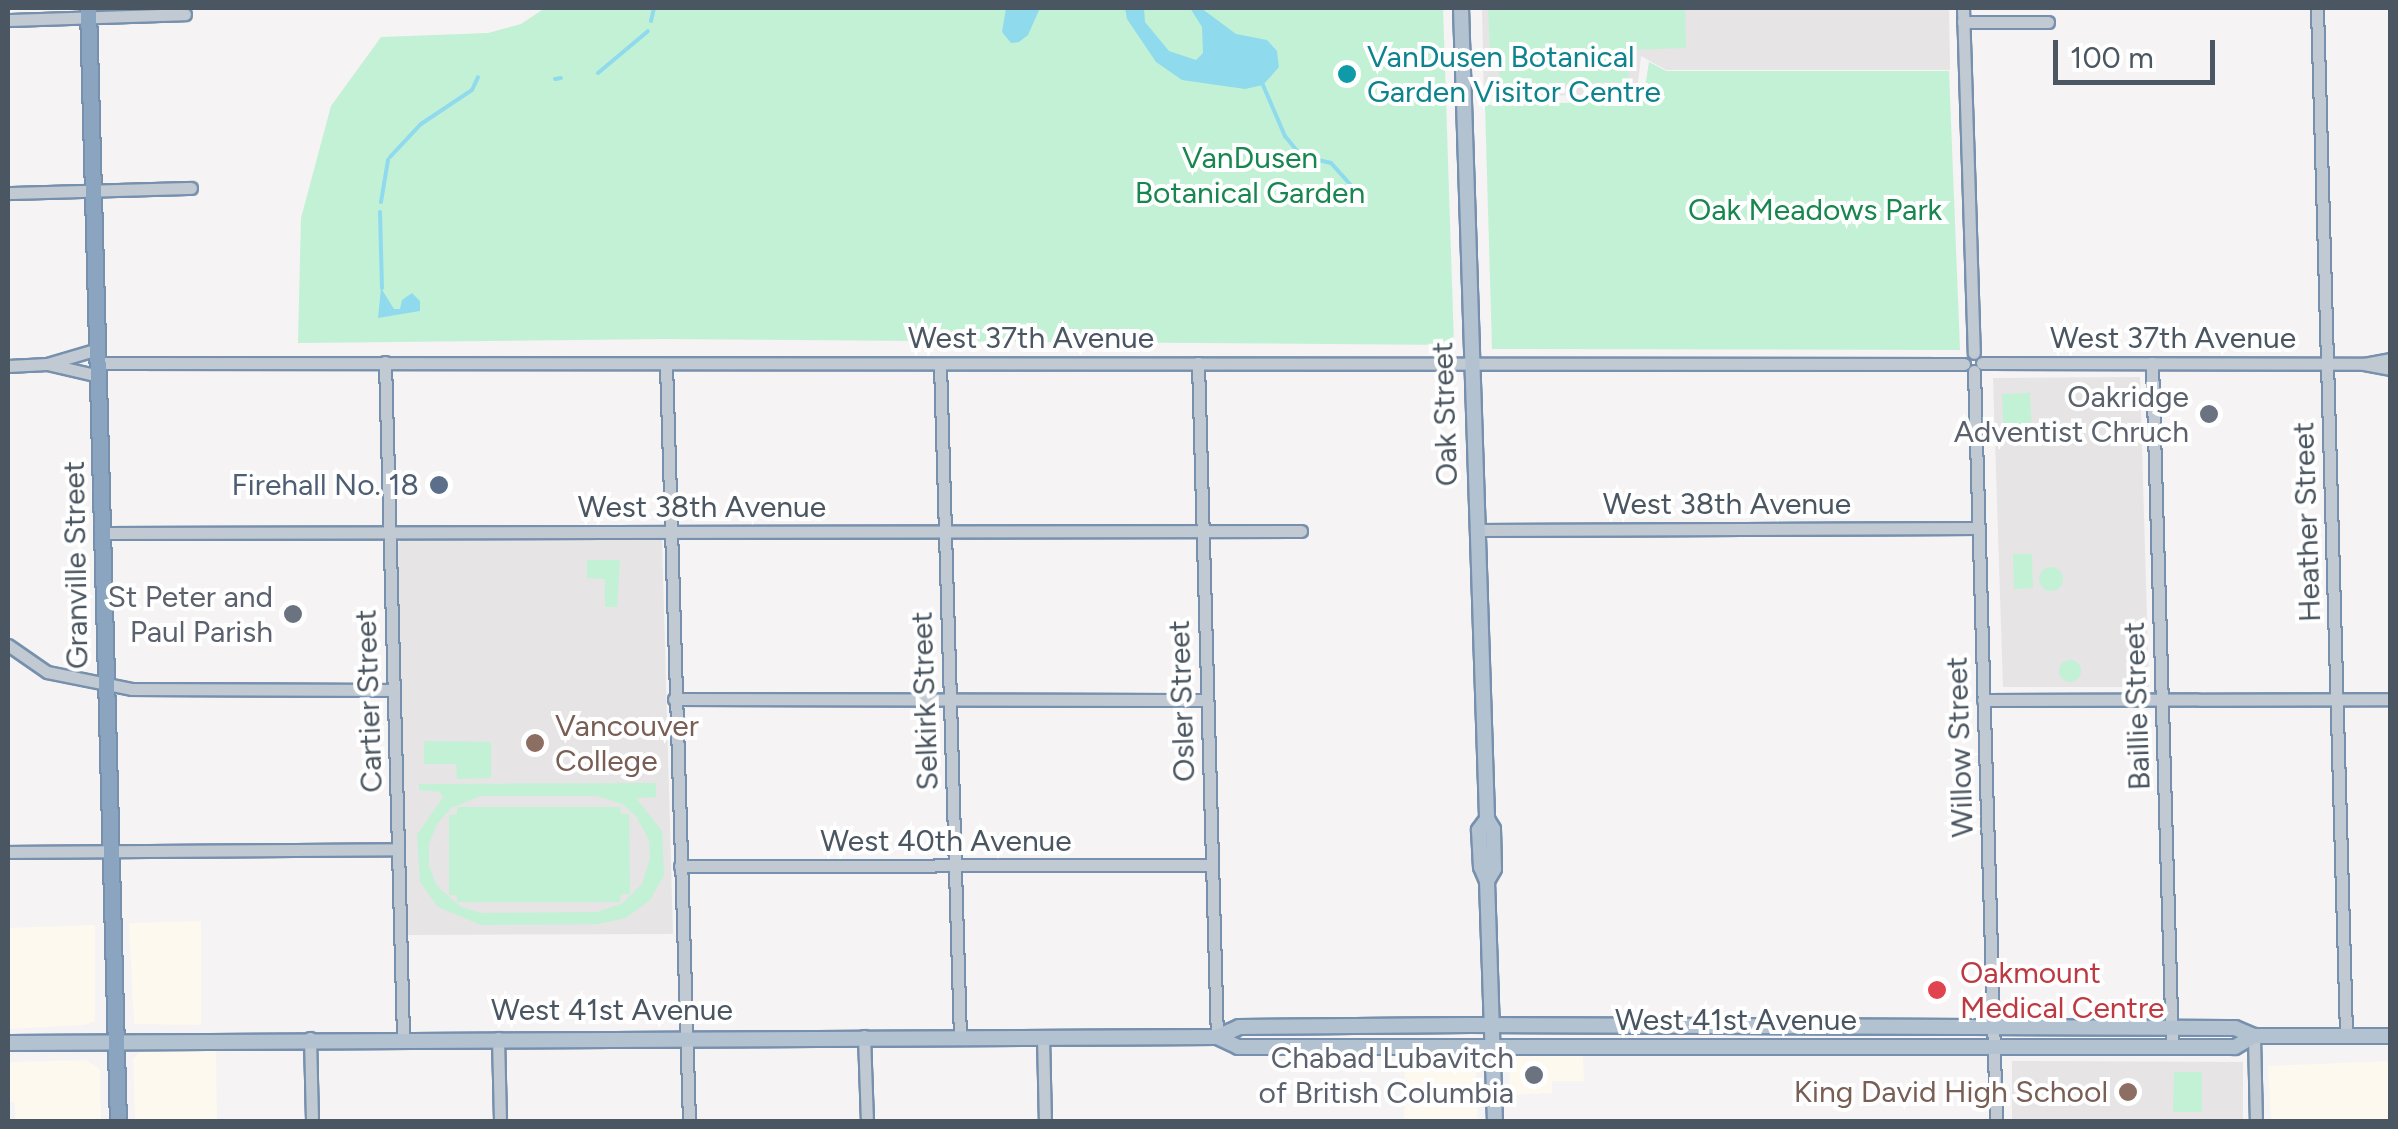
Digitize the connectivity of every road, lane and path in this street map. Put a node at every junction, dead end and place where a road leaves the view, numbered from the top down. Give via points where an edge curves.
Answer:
1 (1461, 8) edge
2 (1963, 8) edge
3 (2316, 8) edge
4 (88, 13) edge
5 (185, 14) dead end
6 (8, 20) edge
7 (1964, 22) junction
8 (2048, 22) dead end
9 (191, 188) dead end
10 (93, 190) junction
11 (8, 193) edge
12 (2390, 359) edge
13 (385, 362) junction
14 (1471, 362) junction
15 (98, 363) junction
16 (1198, 363) junction
17 (1973, 363) junction
18 (2152, 363) junction
19 (2327, 363) junction
20 (47, 364) junction
21 (666, 364) junction
22 (940, 364) junction
23 (2364, 364) junction
24 (8, 366) edge
25 (2390, 369) edge
26 (1978, 528) junction
27 (1476, 530) junction
28 (1301, 531) dead end
29 (670, 532) junction
30 (945, 532) junction
31 (1203, 532) junction
32 (102, 533) junction
33 (390, 533) junction
34 (8, 645) edge
35 (106, 686) junction
36 (394, 690) junction
37 (2337, 698) junction
38 (674, 699) junction
39 (2390, 699) edge
40 (950, 700) junction
41 (1207, 700) junction
42 (1984, 700) junction
43 (2162, 700) junction
44 (398, 849) junction
45 (110, 850) junction
46 (8, 852) edge
47 (1212, 865) junction
48 (680, 866) junction
49 (954, 866) junction
50 (1640, 1021) junction
51 (1846, 1022) junction
52 (1492, 1026) junction
53 (2171, 1027) junction
54 (1993, 1028) junction
55 (864, 1036) junction
56 (960, 1036) junction
57 (1042, 1036) junction
58 (2254, 1036) junction
59 (2346, 1036) junction
60 (2390, 1036) edge
61 (687, 1037) junction
62 (1216, 1037) junction
63 (310, 1038) junction
64 (403, 1038) junction
65 (498, 1038) junction
66 (115, 1040) junction
67 (8, 1043) edge
68 (1493, 1047) junction
69 (1640, 1047) junction
70 (1846, 1047) junction
71 (1994, 1047) junction
72 (2172, 1047) junction
73 (118, 1122) edge
74 (312, 1122) edge
75 (500, 1122) edge
76 (689, 1122) edge
77 (867, 1122) edge
78 (1045, 1122) edge
79 (1495, 1122) edge
80 (1996, 1122) edge
81 (2256, 1122) edge

1 - 14 main road, Oak Street
2 - 7 street, Willow Street
3 - 19 street, Heather Street
4 - 5 street
4 - 6 street
4 - 10 highway, Granville Street
7 - 8 street
7 - 17 street, Willow Street
9 - 10 street
10 - 11 street
10 - 15 highway, Granville Street
12 - 23 street, West 37th Avenue
13 - 15 street, West 37th Avenue
13 - 21 street, West 37th Avenue
13 - 33 street, Cartier Street
14 - 16 street, West 37th Avenue
14 - 17 street, West 37th Avenue
14 - 27 main road, Oak Street
15 - 20 street, West 37th Avenue
15 - 20 street, West 37th Avenue
15 - 32 highway, Granville Street
16 - 22 street, West 37th Avenue
16 - 31 street, Osler Street
17 - 18 street, West 37th Avenue
17 - 26 street, Willow Street
18 - 19 street, West 37th Avenue
18 - 43 street, Baillie Street
19 - 23 street, West 37th Avenue
19 - 37 street, Heather Street
20 - 24 street, West 37th Avenue
21 - 22 street, West 37th Avenue
21 - 29 street
22 - 30 street, Selkirk Street
23 - 25 street, West 37th Avenue
26 - 27 street, West 38th Avenue
26 - 42 street, Willow Street
27 - 52 main road, Oak Street via 1487,819 1480,830 1481,867 1487,881
28 - 31 street, West 38th Avenue
29 - 30 street, West 38th Avenue
29 - 33 street, West 38th Avenue
29 - 38 street
30 - 31 street, West 38th Avenue
30 - 40 street, Selkirk Street
31 - 41 street, Osler Street
32 - 33 street, West 38th Avenue
32 - 35 highway, Granville Street
33 - 36 street, Cartier Street
34 - 35 street via 47,672
35 - 36 street
35 - 45 highway, Granville Street
36 - 44 street, Cartier Street
37 - 39 street
37 - 43 street
37 - 59 street, Heather Street
38 - 40 street
38 - 48 street
40 - 41 street
40 - 49 street, Selkirk Street
41 - 47 street, Osler Street
42 - 43 street
42 - 54 street, Willow Street
43 - 53 street, Baillie Street
44 - 45 street
44 - 64 street, Cartier Street
45 - 46 street
45 - 66 highway, Granville Street
47 - 49 street, West 40th Avenue
47 - 62 street, Osler Street
48 - 49 street, West 40th Avenue
48 - 61 street
49 - 56 street, Selkirk Street
50 - 51 main road, West 41st Avenue
50 - 52 main road, West 41st Avenue
50 - 69 main road
51 - 54 main road, West 41st Avenue
51 - 70 main road
52 - 62 main road, West 41st Avenue via 1239,1027
52 - 68 main road, Oak Street
53 - 54 main road, West 41st Avenue
53 - 58 main road, West 41st Avenue via 2234,1028
53 - 72 street, Baillie Street
54 - 71 street, Willow Street
55 - 56 main road, West 41st Avenue
55 - 61 main road, West 41st Avenue
55 - 77 street
56 - 57 main road, West 41st Avenue
57 - 62 main road, West 41st Avenue
57 - 78 street
58 - 59 main road, West 41st Avenue
58 - 72 main road, West 41st Avenue via 2236,1048
58 - 81 street
59 - 60 main road, West 41st Avenue
61 - 65 main road, West 41st Avenue
61 - 76 street
62 - 68 main road, West 41st Avenue via 1238,1047
63 - 64 main road, West 41st Avenue
63 - 66 main road, West 41st Avenue
63 - 74 street
64 - 65 main road, West 41st Avenue
65 - 75 street
66 - 67 main road, West 41st Avenue
66 - 73 highway, Granville Street
68 - 69 main road, West 41st Avenue
68 - 79 main road, Oak Street
69 - 70 main road, West 41st Avenue
70 - 71 main road, West 41st Avenue
71 - 72 main road, West 41st Avenue
71 - 80 street, Willow Street

